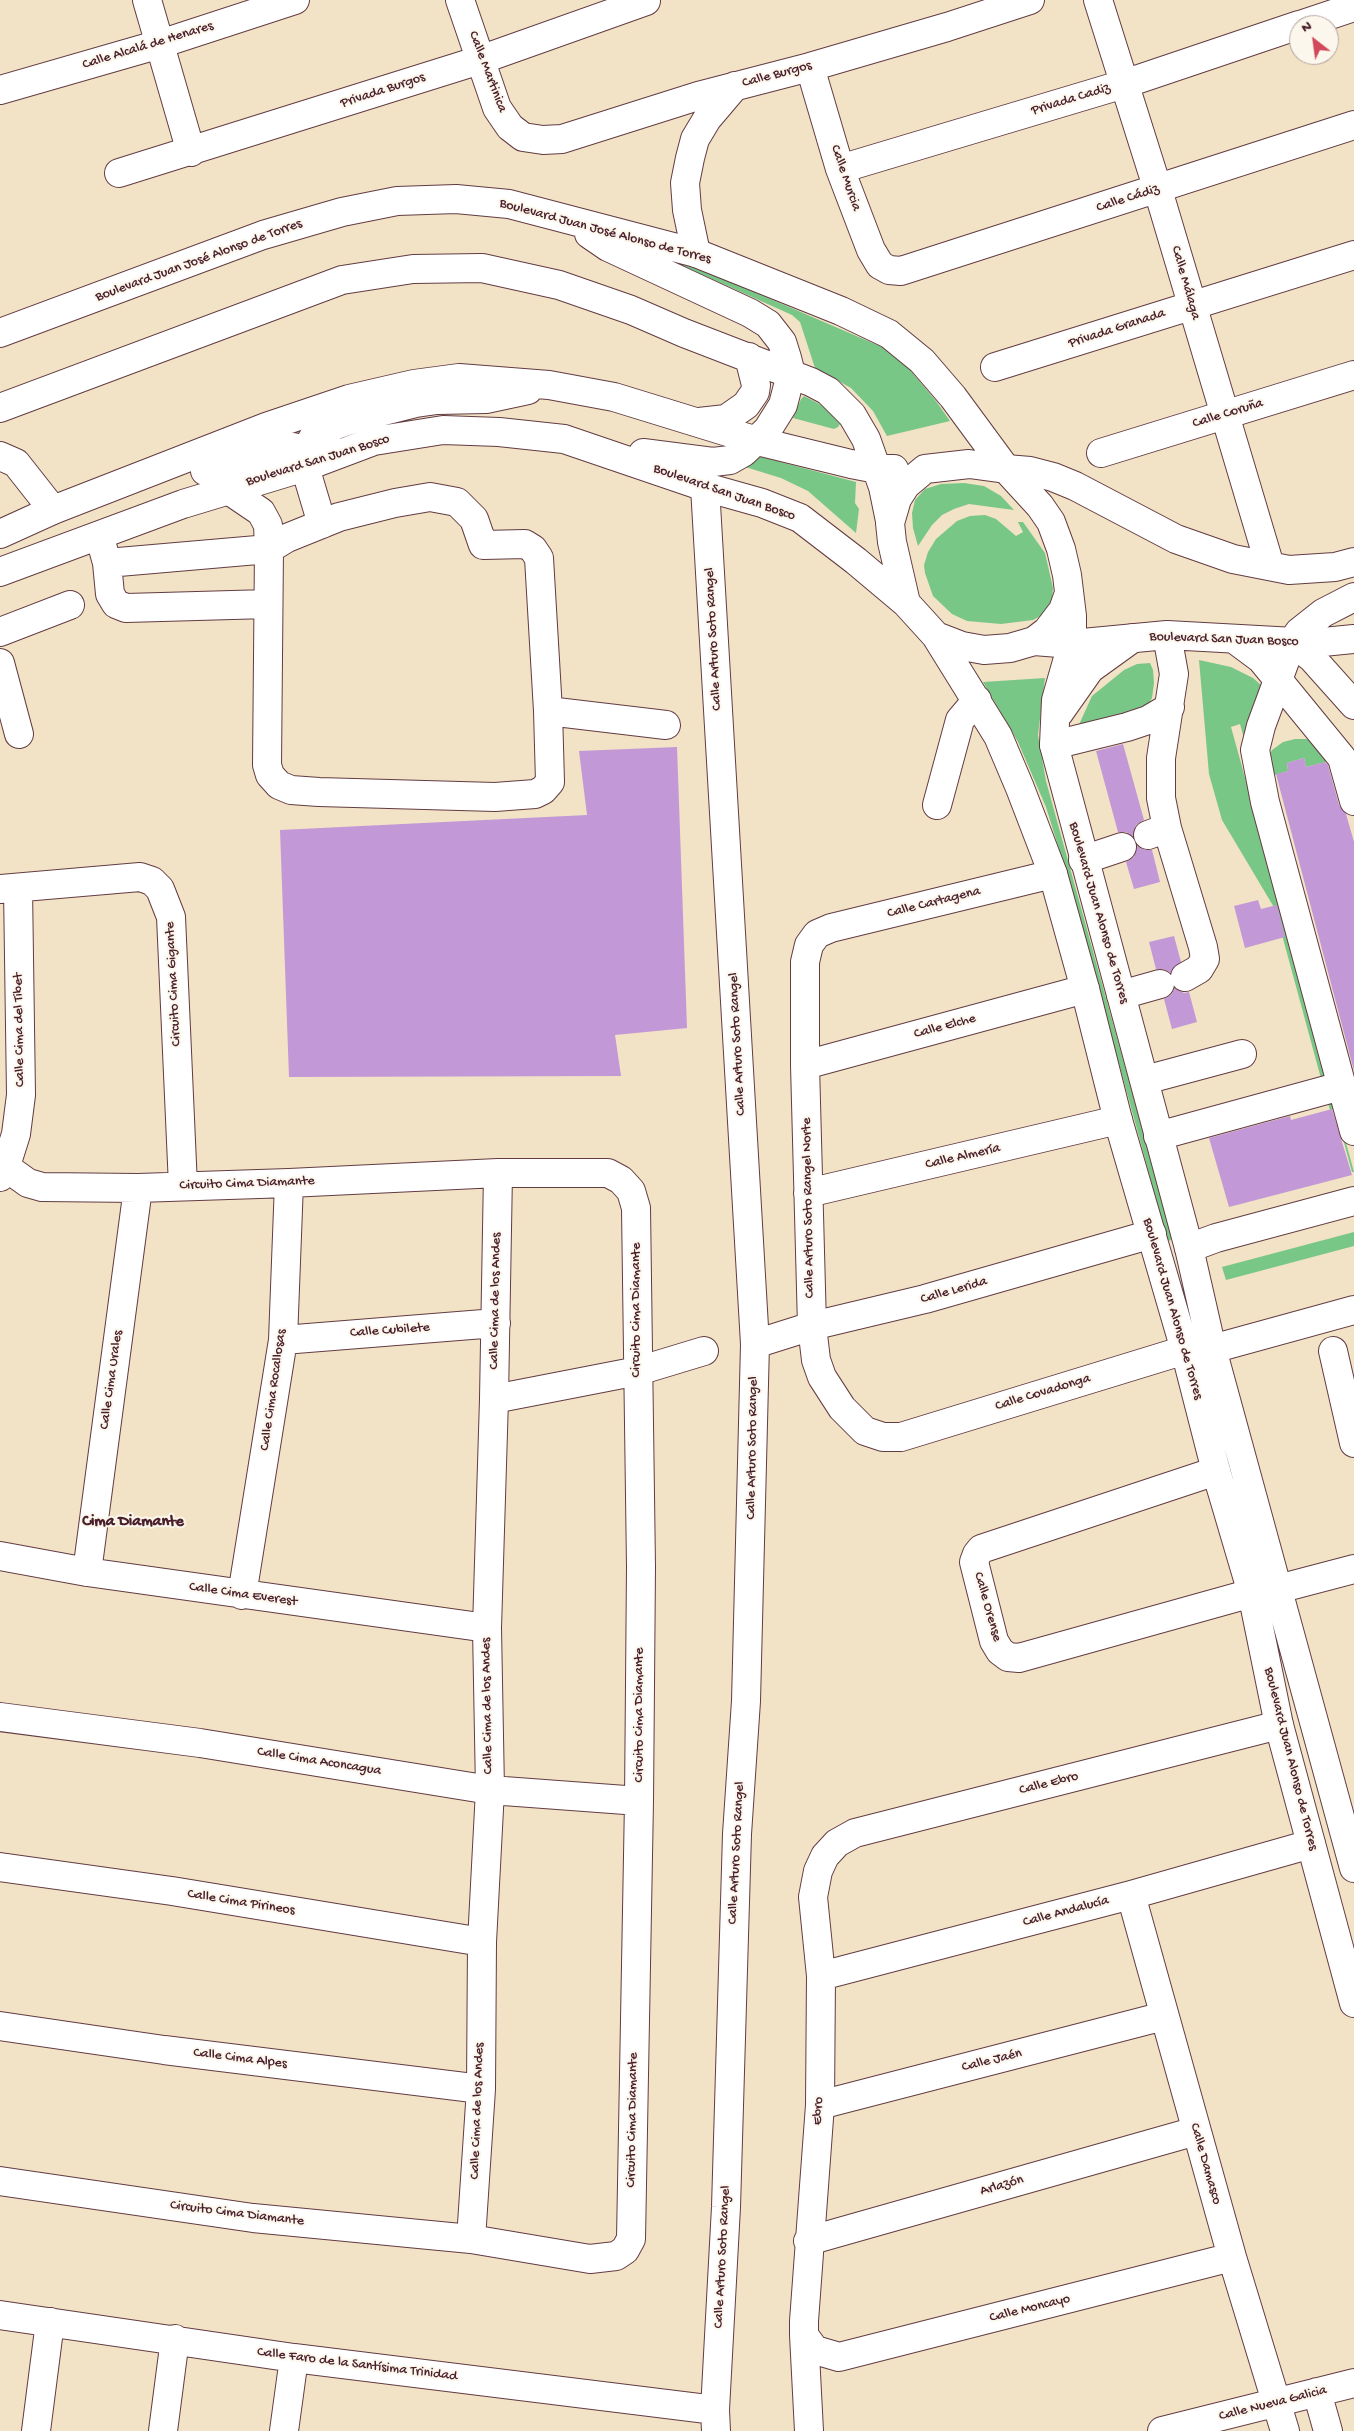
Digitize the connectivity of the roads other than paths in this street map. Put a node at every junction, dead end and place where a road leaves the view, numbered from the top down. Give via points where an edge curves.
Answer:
1 (147, 0) edge
2 (295, 0) edge
3 (460, 0) edge
4 (1030, 0) edge
5 (1098, 0) edge
6 (646, 2) dead end
7 (1354, 7) edge
8 (1330, 15) edge
9 (1289, 29) edge
10 (160, 44) junction
11 (480, 60) junction
12 (810, 67) junction
13 (1124, 84) junction
14 (735, 86) junction
15 (0, 90) edge
16 (664, 108) junction
17 (1354, 125) edge
18 (523, 137) joint
19 (695, 139) junction
20 (191, 152) junction
21 (840, 169) junction
22 (119, 173) dead end
23 (1158, 190) junction
24 (564, 218) junction
25 (696, 253) junction
26 (1354, 255) edge
27 (901, 271) joint
28 (1191, 305) junction
29 (0, 333) edge
30 (749, 357) junction
31 (995, 367) dead end
32 (790, 374) junction
33 (1354, 375) edge
34 (548, 385) junction
35 (0, 408) edge
36 (1225, 415) junction
37 (692, 422) junction
38 (757, 441) junction
39 (1102, 453) dead end
40 (614, 455) junction
41 (0, 456) edge
42 (310, 460) junction
43 (877, 469) junction
44 (925, 469) junction
45 (1006, 469) junction
46 (705, 487) junction
47 (110, 489) junction
48 (227, 489) junction
49 (53, 510) junction
50 (330, 521) junction
51 (890, 523) junction
52 (0, 534) edge
53 (100, 536) junction
54 (269, 549) junction
55 (1354, 562) edge
56 (107, 563) junction
57 (1270, 566) junction
58 (0, 572) edge
59 (1069, 593) junction
60 (1354, 597) edge
61 (906, 603) junction
62 (268, 604) junction
63 (70, 606) dead end
64 (0, 632) edge
65 (1351, 633) edge
66 (1167, 635) junction
67 (936, 636) junction
68 (1133, 638) junction
69 (1234, 639) junction
70 (1034, 641) junction
71 (1292, 642) junction
72 (1072, 644) junction
73 (0, 663) edge
74 (1278, 680) junction
75 (1354, 699) edge
76 (976, 700) junction
77 (1354, 705) edge
78 (1170, 707) junction
79 (548, 711) junction
80 (666, 725) dead end
81 (19, 734) dead end
82 (1053, 734) junction
83 (1348, 766) edge
84 (1354, 801) edge
85 (937, 805) dead end
86 (1122, 846) dead end
87 (1083, 860) junction
88 (1053, 874) junction
89 (9, 889) edge
90 (817, 934) joint
91 (1086, 989) junction
92 (1121, 995) junction
93 (1242, 1054) dead end
94 (805, 1065) junction
95 (1144, 1080) junction
96 (1341, 1086) junction
97 (1118, 1120) junction
98 (1354, 1131) edge
99 (1158, 1136) junction
100 (2, 1170) edge
101 (498, 1173) junction
102 (289, 1183) junction
103 (183, 1186) junction
104 (1354, 1186) edge
105 (138, 1188) junction
106 (808, 1193) junction
107 (1342, 1205) edge
108 (1152, 1234) junction
109 (1189, 1248) junction
110 (1354, 1310) edge
111 (496, 1323) junction
112 (812, 1326) junction
113 (283, 1340) junction
114 (755, 1344) junction
115 (1212, 1349) junction
116 (1185, 1350) junction
117 (704, 1351) dead end
118 (1333, 1351) dead end
119 (638, 1371) junction
120 (494, 1400) junction
121 (902, 1437) joint
122 (1354, 1443) edge
123 (1216, 1471) junction
124 (0, 1556) edge
125 (1354, 1569) edge
126 (87, 1572) junction
127 (1265, 1591) junction
128 (242, 1595) junction
129 (487, 1628) junction
130 (0, 1717) edge
131 (1279, 1725) junction
132 (1327, 1767) junction
133 (1293, 1776) junction
134 (490, 1790) junction
135 (639, 1801) junction
136 (1349, 1827) edge
137 (1311, 1844) junction
138 (825, 1856) joint
139 (0, 1867) edge
140 (1354, 1868) edge
141 (1132, 1895) junction
142 (482, 1942) junction
143 (821, 1976) junction
144 (1354, 2003) edge
145 (1164, 2016) junction
146 (0, 2026) edge
147 (481, 2089) junction
148 (820, 2105) junction
149 (1196, 2130) junction
150 (0, 2181) edge
151 (472, 2239) junction
152 (808, 2240) junction
153 (1232, 2257) junction
154 (0, 2315) edge
155 (50, 2322) junction
156 (804, 2335) junction
157 (175, 2339) junction
158 (294, 2358) junction
159 (1354, 2383) edge
160 (1317, 2392) junction
161 (1276, 2403) junction
162 (716, 2420) edge
163 (36, 2431) edge
164 (163, 2431) edge
165 (284, 2431) edge
166 (810, 2431) edge
167 (1162, 2431) edge
168 (1285, 2431) edge
169 (1328, 2431) edge

1 - 10 street
2 - 10 street, Calle Alcalá de Henares
3 - 11 street, Calle Martinica
4 - 12 street, Calle Burgos
5 - 13 street, Calle Málaga
6 - 11 street, Privada Burgos
7 - 8 street, Privada Cadiz
9 - 13 street, Privada Cadiz
10 - 15 street, Calle Alcalá de Henares
10 - 20 street
11 - 18 street, Calle Martinica via 497,108 510,127
11 - 20 street, Privada Burgos
12 - 14 street, Calle Burgos
12 - 21 street, Calle Murcia
13 - 21 street, Privada Cadiz
13 - 23 street, Calle Málaga
14 - 16 street, Calle Burgos
14 - 19 street
16 - 18 street, Calle Burgos via 562,139
16 - 19 street via 681,119
17 - 23 street, Calle Cádiz
19 - 25 street via 685,183
20 - 22 street, Privada Burgos
21 - 27 street, Calle Murcia via 870,250 880,265
23 - 27 street, Calle Cádiz
23 - 28 street, Calle Málaga
24 - 25 street, Boulevard Juan José Alonso de Torres
24 - 29 street, Boulevard Juan José Alonso de Torres via 509,204 456,199 397,201 342,212 263,235
24 - 32 street via 608,247 750,312 768,324 782,342
25 - 45 street, Boulevard Juan José Alonso de Torres via 842,311 889,334 922,361
26 - 28 street, Privada Granada
28 - 31 street, Privada Granada
28 - 36 street, Calle Málaga
30 - 32 street
30 - 35 street via 558,285 482,268 413,269 342,280
30 - 37 street via 756,385 746,405 726,419
32 - 38 street via 783,405
32 - 43 street via 828,391 838,400 858,424
33 - 36 street, Calle Coruña
34 - 37 street via 614,397
34 - 42 street via 486,400 416,403 356,418 312,439
34 - 47 street via 458,378 349,399 266,427
36 - 39 street, Calle Coruña
36 - 57 street, Calle Málaga
37 - 38 street
38 - 40 street via 730,460 695,460 645,453
38 - 43 street
40 - 42 street, Boulevard San Juan Bosco via 564,439 443,430 374,442
40 - 46 street, Boulevard San Juan Bosco
41 - 49 street via 16,462
42 - 47 street via 293,447 277,448 139,494
42 - 48 street, Boulevard San Juan Bosco
42 - 50 street
43 - 44 street
43 - 51 street
44 - 45 street via 970,464
44 - 51 street via 906,485 897,498
45 - 57 street via 1030,472 1075,486 1176,539 1233,559
45 - 59 street, Boulevard Juan José Alonso de Torres via 1030,493 1051,522 1061,549
46 - 61 street, Boulevard San Juan Bosco via 800,518
46 - 114 street, Calle Arturo Soto Rangel
47 - 49 street
48 - 53 street, Boulevard San Juan Bosco
48 - 54 street via 261,512 268,526
49 - 52 street
50 - 54 street
50 - 79 street via 395,502 430,497 457,502 466,509 474,519 483,545 525,544 533,549 539,558
51 - 61 street
53 - 56 street
53 - 58 street, Boulevard San Juan Bosco
54 - 56 street
54 - 62 street
55 - 57 street via 1335,567 1289,570
56 - 62 street via 110,594 116,604 126,608
59 - 70 street via 1063,610 1047,631
59 - 72 street, Boulevard Juan Alonso de Torres
60 - 71 street via 1323,613 1299,632
61 - 67 street, Boulevard San Juan Bosco
62 - 79 street via 267,765 270,776 291,790 495,796 535,794 550,782
63 - 64 street
65 - 71 street, Boulevard San Juan Bosco
65 - 75 street via 1344,669
66 - 68 street, Boulevard San Juan Bosco
66 - 69 street, Boulevard San Juan Bosco
66 - 78 street via 1174,674
67 - 70 street via 984,650 1010,648
67 - 76 street, Boulevard Juan Alonso de Torres
68 - 72 street, Boulevard San Juan Bosco
68 - 82 street via 1090,669
69 - 71 street, Boulevard San Juan Bosco
69 - 74 street via 1261,659
70 - 72 street, Boulevard San Juan Bosco
71 - 74 street
71 - 77 street via 1312,658
72 - 82 street, Boulevard Juan Alonso de Torres via 1062,672
73 - 81 street
74 - 83 street
74 - 96 street via 1255,750 1257,768
76 - 85 street via 960,720
76 - 88 street, Boulevard Juan Alonso de Torres via 998,736
78 - 82 street via 1148,720 1127,727
78 - 92 street via 1160,758 1161,798 1157,831 1204,947 1205,959 1199,969 1172,981
79 - 80 street
82 - 87 street, Boulevard Juan Alonso de Torres
83 - 84 street
86 - 87 street
87 - 92 street, Boulevard Juan Alonso de Torres
88 - 90 street, Calle Cartagena
88 - 91 street, Boulevard Juan Alonso de Torres
89 - 100 street, Calle Cima del Tibet via 21,1096 16,1134
89 - 103 street, Circuito Cima Gigante via 140,877 152,881 160,889 171,917
90 - 94 street, Calle Arturo Soto Rangel Norte via 809,945 805,962
91 - 94 street, Calle Elche
91 - 97 street, Boulevard Juan Alonso de Torres
92 - 95 street, Boulevard Juan Alonso de Torres
93 - 95 street
94 - 106 street, Calle Arturo Soto Rangel Norte
95 - 99 street, Boulevard Juan Alonso de Torres
96 - 98 street
96 - 99 street
97 - 106 street, Calle Almería
97 - 108 street, Boulevard Juan Alonso de Torres
99 - 109 street, Boulevard Juan Alonso de Torres
100 - 105 street, Circuito Cima Diamante via 42,1187
101 - 102 street, Circuito Cima Diamante
101 - 111 street, Calle Cima de los Andes
101 - 119 street, Circuito Cima Diamante via 608,1173 632,1191 636,1208
102 - 103 street, Circuito Cima Diamante
102 - 113 street, Calle Cima Rocallosas
103 - 105 street, Circuito Cima Diamante
104 - 107 street
105 - 126 street, Calle Cima Urales
106 - 112 street, Calle Arturo Soto Rangel Norte
107 - 109 street
108 - 112 street, Calle Lerida via 925,1299
108 - 116 street, Boulevard Juan Alonso de Torres
109 - 115 street, Boulevard Juan Alonso de Torres
110 - 115 street
111 - 113 street, Calle Cubilete
111 - 120 street, Calle Cima de los Andes
112 - 114 street, Calle Lerida
112 - 121 street, Calle Arturo Soto Rangel Norte via 816,1360 822,1377 842,1408 865,1431 883,1437
113 - 128 street, Calle Cima Rocallosas
114 - 162 street, Calle Arturo Soto Rangel via 746,1701 736,1854
115 - 127 street, Boulevard Juan Alonso de Torres
116 - 121 street, Calle Covadonga
116 - 123 street, Boulevard Juan Alonso de Torres
117 - 119 street
118 - 122 street
119 - 120 street
119 - 135 street, Circuito Cima Diamante via 641,1567
120 - 129 street, Calle Cima de los Andes
123 - 127 street, Boulevard Juan Alonso de Torres
123 - 127 street, Calle Orense via 981,1549 974,1562 994,1641 1008,1657 1019,1658
124 - 126 street, Calle Cima Everest
125 - 127 street, Calle Orense
126 - 128 street, Calle Cima Everest
127 - 131 street, Boulevard Juan Alonso de Torres
127 - 132 street, Boulevard Juan Alonso de Torres
128 - 129 street, Calle Cima Everest
129 - 134 street, Calle Cima de los Andes
130 - 134 street, Calle Cima Aconcagua via 200,1742
131 - 133 street, Boulevard Juan Alonso de Torres
131 - 138 street, Calle Ebro via 855,1833
132 - 133 street
132 - 136 street, Boulevard Juan Alonso de Torres
133 - 137 street, Boulevard Juan Alonso de Torres
134 - 135 street, Calle Cima Aconcagua
134 - 142 street, Calle Cima de los Andes
135 - 151 street, Circuito Cima Diamante via 631,2239 625,2250 616,2256 590,2259
136 - 140 street, Boulevard Juan Alonso de Torres
137 - 141 street, Calle Andalucía
137 - 144 street, Boulevard Juan Alonso de Torres
138 - 143 street, Ebro via 818,1871 813,1897
139 - 142 street, Calle Cima Pirineos via 172,1891
141 - 143 street, Calle Andalucía
141 - 145 street, Calle Damasco
142 - 147 street, Calle Cima de los Andes
143 - 148 street, Ebro
145 - 148 street, Calle Jaén
145 - 149 street, Calle Damasco
146 - 147 street, Calle Cima Alpes
147 - 151 street, Calle Cima de los Andes
148 - 152 street, Ebro
149 - 152 street, Arlazón
149 - 153 street, Calle Damasco
150 - 151 street, Circuito Cima Diamante via 253,2218
152 - 156 street, Ebro
153 - 156 street, Calle Moncayo via 839,2357 815,2350
153 - 161 street, Calle Damasco
154 - 155 street, Calle Faro de la Santísima Trinidad
155 - 157 street, Calle Faro de la Santísima Trinidad
155 - 163 street
156 - 166 street, Ebro
157 - 158 street, Calle Faro de la Santísima Trinidad
157 - 164 street
158 - 162 street, Calle Faro de la Santísima Trinidad
158 - 165 street
159 - 160 street, Calle Nueva Galicia
160 - 161 street, Calle Nueva Galicia
160 - 169 street
161 - 167 street, Calle Nueva Galicia
161 - 168 street, Calle Damasco

